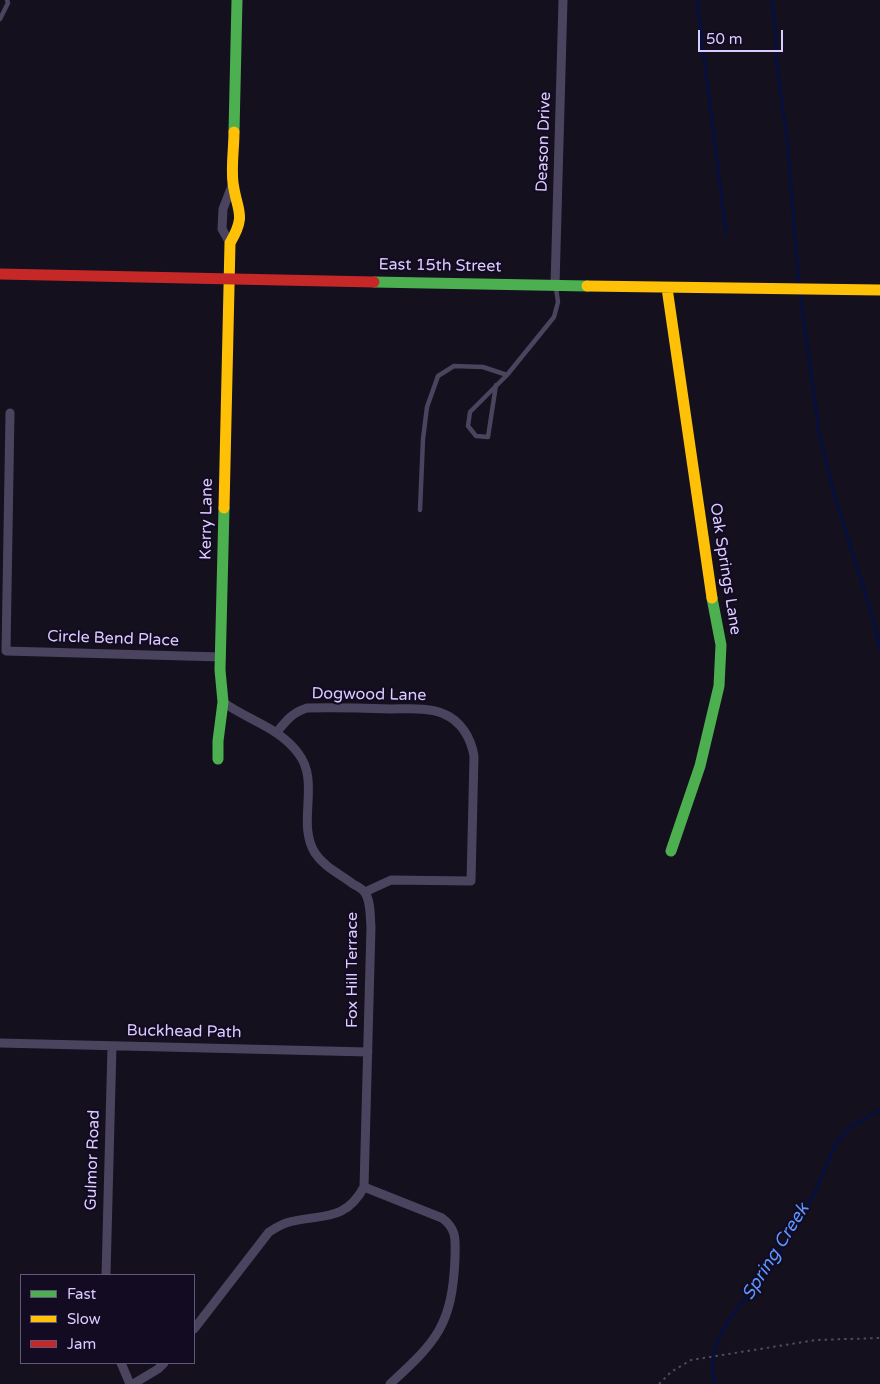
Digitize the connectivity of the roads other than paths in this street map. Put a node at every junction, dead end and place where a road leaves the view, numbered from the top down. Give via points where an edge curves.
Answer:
1 (7, 0) edge
2 (237, 0) edge
3 (563, 0) edge
4 (0, 19) edge
5 (233, 182) junction
6 (230, 243) junction
7 (0, 274) edge
8 (228, 278) junction
9 (555, 285) junction
10 (667, 288) junction
11 (880, 290) edge
12 (507, 375) junction
13 (496, 385) junction
14 (10, 413) dead end
15 (420, 510) dead end
16 (221, 657) junction
17 (223, 702) junction
18 (277, 732) junction
19 (218, 759) dead end
20 (671, 850) dead end
21 (365, 892) junction
22 (0, 1043) edge
23 (112, 1046) junction
24 (368, 1052) junction
25 (364, 1187) junction
26 (106, 1274) edge
27 (195, 1328) edge
28 (121, 1364) edge
29 (163, 1364) edge
30 (131, 1384) edge
31 (390, 1384) edge

1 - 4 lane
2 - 5 street, Kerry Lane
3 - 9 street, Deason Drive
5 - 6 street, Kerry Lane via 240,209 239,228
5 - 6 street via 223,209 222,229
6 - 8 street, Kerry Lane
7 - 8 street, East 15th Street
8 - 9 street, East 15th Street
8 - 16 street, Kerry Lane
9 - 10 street, East 15th Street
9 - 12 lane via 558,302 554,317
10 - 11 street, East 15th Street
10 - 20 street, Oak Springs Lane via 721,644 719,686 700,766
12 - 13 lane
12 - 15 lane via 483,367 454,366 438,376 427,407
13 - 13 lane via 470,412 468,426 476,436 488,437
14 - 16 street, Circle Bend Place via 6,651
16 - 17 street, Kerry Lane
17 - 18 street, Fox Hill Terrace
17 - 19 street, Kerry Lane
18 - 21 street, Fox Hill Terrace via 299,753 306,769 308,829 315,853 329,868
18 - 21 street, Dogwood Lane via 299,710 323,707 432,710 450,716 463,729 474,756 472,880 391,880
21 - 24 street, Fox Hill Terrace via 371,927
22 - 23 street, Buckhead Path
23 - 24 street, Buckhead Path
23 - 26 street, Gulmor Road
24 - 25 street, Fox Hill Terrace
25 - 27 street via 341,1211 328,1217 284,1223 269,1232
25 - 31 street via 442,1218 452,1226 456,1240 452,1294 446,1318 435,1339
28 - 30 street
29 - 30 street

